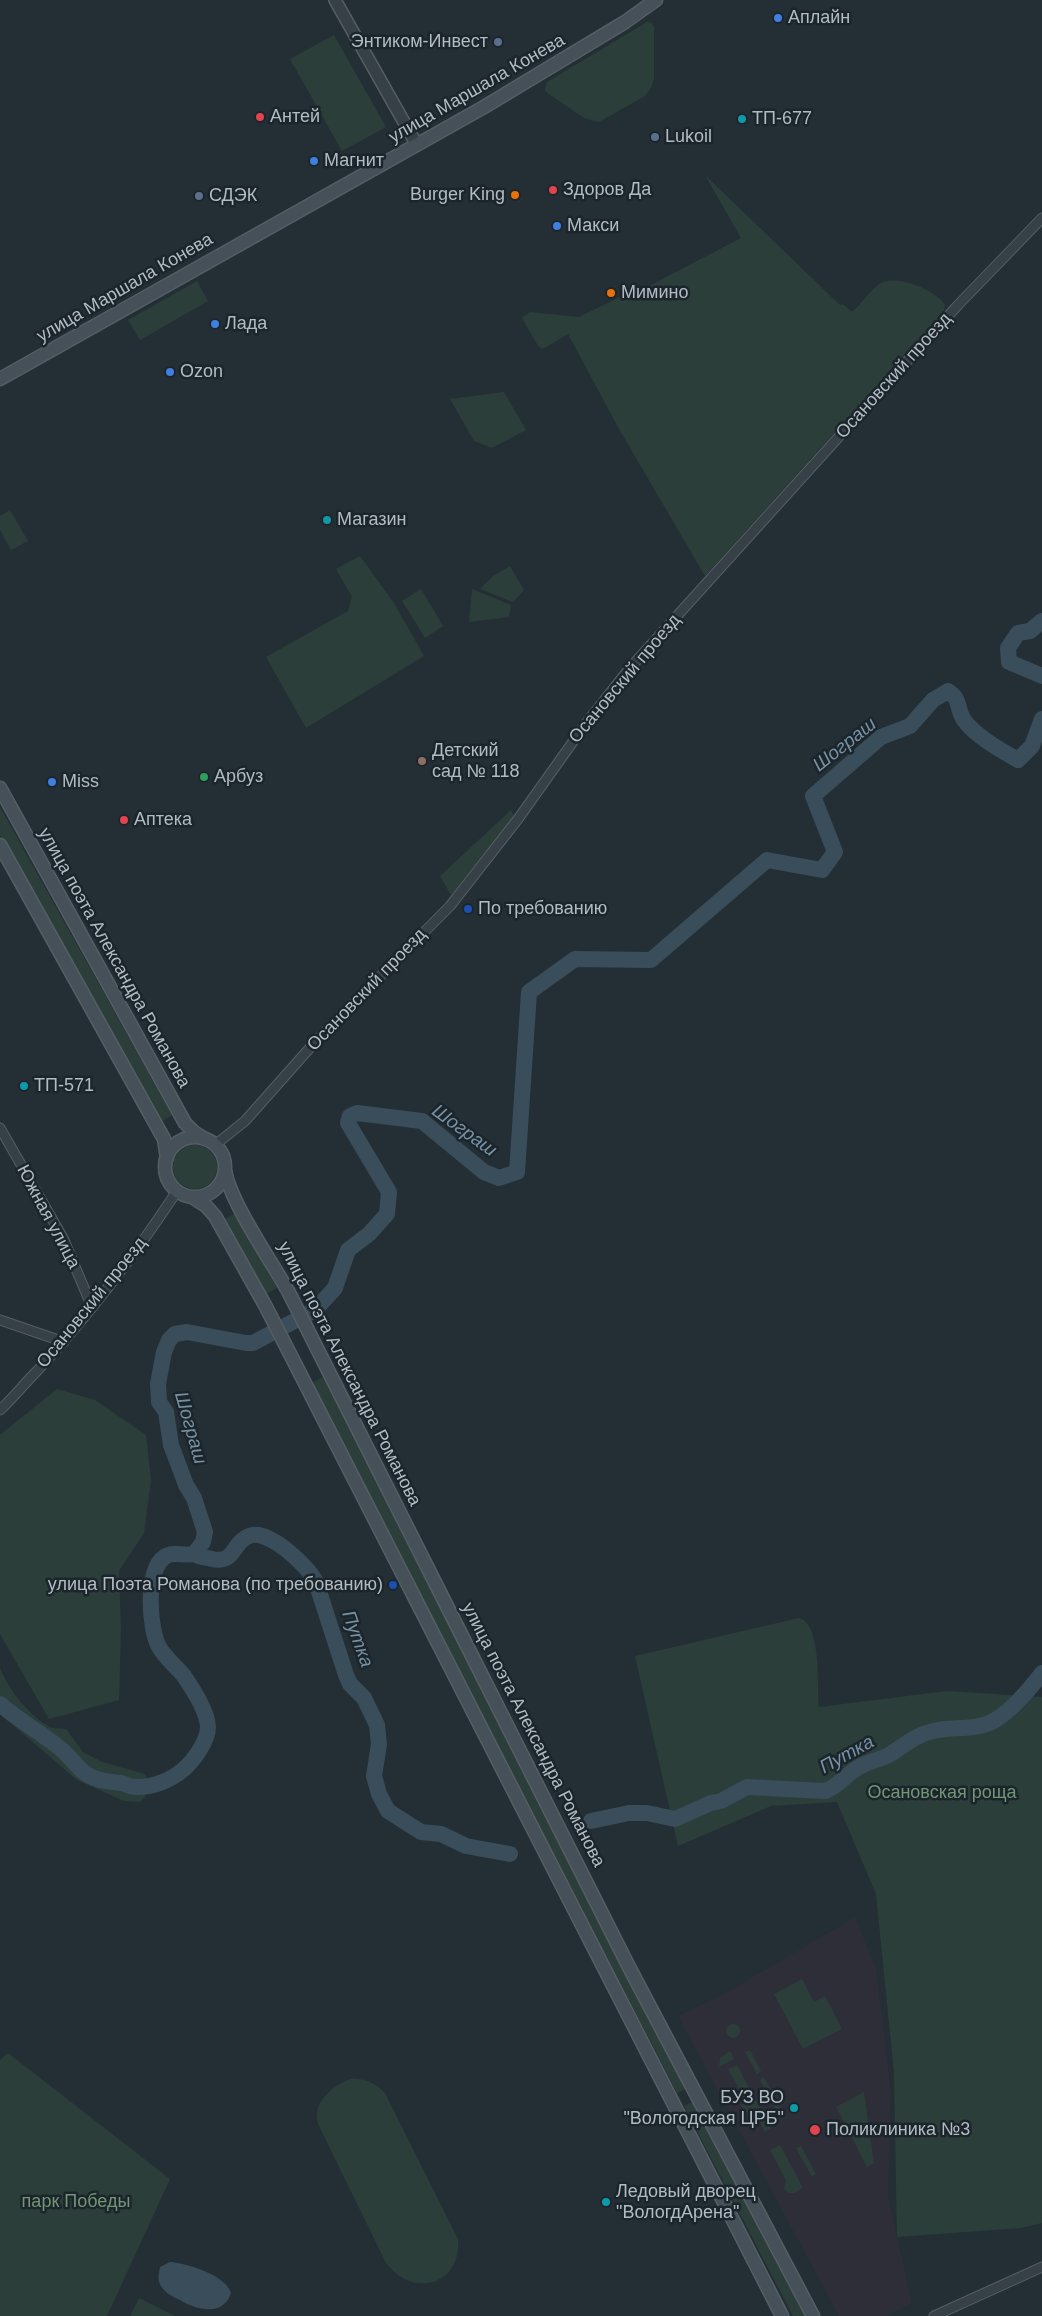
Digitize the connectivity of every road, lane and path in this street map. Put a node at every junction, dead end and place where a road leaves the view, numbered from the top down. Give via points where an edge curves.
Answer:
1 (335, 0) edge
2 (656, 0) edge
3 (417, 145) junction
4 (1042, 218) edge
5 (0, 379) edge
6 (0, 788) edge
7 (0, 845) edge
8 (0, 1128) edge
9 (210, 1142) junction
10 (167, 1158) junction
11 (225, 1169) junction
12 (176, 1191) junction
13 (192, 1197) junction
14 (92, 1307) junction
15 (0, 1319) edge
16 (64, 1342) junction
17 (0, 1410) edge
18 (1042, 2267) edge
19 (782, 2316) edge
20 (813, 2316) edge
21 (934, 2316) edge

1 - 3 street
2 - 3 main road, улица Маршала Конева
3 - 5 main road, улица Маршала Конева
4 - 9 street, Осановский проезд via 958,305 630,669 450,906 316,1041 245,1121
6 - 9 main road, улица поэта Александра Романова via 185,1123
7 - 10 main road via 164,1139
8 - 14 street, Южная улица via 63,1238
9 - 10 main road via 192,1138 180,1142 170,1150
9 - 11 main road via 222,1154
10 - 12 main road via 166,1177
11 - 13 main road via 220,1184 212,1192
11 - 20 main road, улица поэта Александра Романова via 236,1199 288,1291 629,1967
12 - 13 main road
12 - 14 street, Осановский проезд via 147,1237
13 - 19 main road via 215,1216 266,1307
14 - 16 street, Осановский проезд
15 - 16 street
16 - 17 street, Осановский проезд
18 - 21 street

